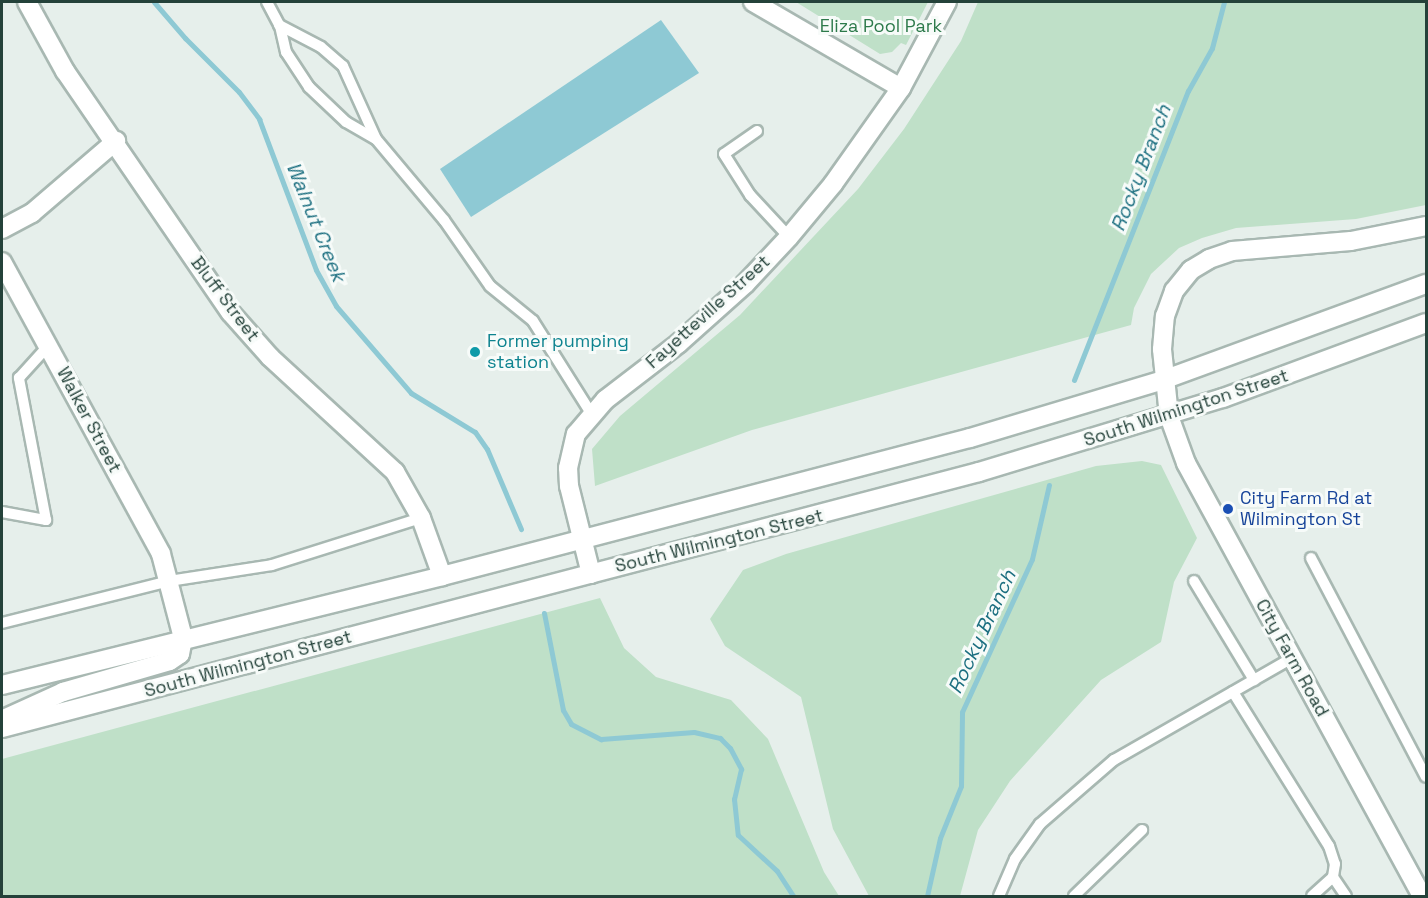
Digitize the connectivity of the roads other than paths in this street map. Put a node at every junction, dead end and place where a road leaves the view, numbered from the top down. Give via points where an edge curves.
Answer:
1 (27, 2) edge
2 (267, 2) edge
3 (753, 2) edge
4 (947, 2) edge
5 (280, 26) junction
6 (900, 88) junction
7 (757, 131) dead end
8 (376, 140) junction
9 (116, 141) junction
10 (1426, 226) edge
11 (2, 229) edge
12 (789, 237) junction
13 (2, 261) edge
14 (1426, 284) edge
15 (1426, 323) edge
16 (49, 345) junction
17 (1163, 380) junction
18 (591, 413) junction
19 (1169, 416) junction
20 (2, 512) edge
21 (421, 518) junction
22 (582, 539) junction
23 (1311, 558) dead end
24 (591, 574) junction
25 (442, 576) junction
26 (169, 581) junction
27 (1194, 581) dead end
28 (2, 623) edge
29 (183, 638) junction
30 (1292, 658) junction
31 (1254, 680) junction
32 (2, 685) edge
33 (1233, 692) junction
34 (2, 720) edge
35 (2, 728) edge
36 (1426, 777) edge
37 (1142, 830) dead end
38 (1333, 877) junction
39 (999, 897) edge
40 (1074, 897) edge
41 (1312, 897) edge
42 (1346, 897) edge
43 (1422, 897) edge

1 - 9 main road, Bluff Street via 64,71
2 - 5 lane
3 - 6 main road
4 - 6 main road, Fayetteville Street
5 - 8 lane via 286,52 309,87 346,122
5 - 8 lane via 321,47 344,66
6 - 12 main road, Fayetteville Street via 833,184
7 - 12 lane via 724,154 750,195
8 - 18 lane via 444,220 490,286 533,321
9 - 11 main road via 32,213
9 - 21 main road, Bluff Street via 231,313 270,357 395,472
10 - 17 main road, City Farm Road via 1351,242 1232,251 1199,263 1174,291 1167,307
12 - 18 main road, Fayetteville Street via 745,284 679,343
13 - 16 main road, Walker Street
14 - 17 main road, South Wilmington Street
15 - 19 main road, South Wilmington Street
16 - 20 lane via 19,378 46,520
16 - 26 main road, Walker Street via 148,528
17 - 19 main road, City Farm Road
17 - 22 main road, South Wilmington Street via 970,438
18 - 22 main road, Fayetteville Street via 576,434 568,468
19 - 24 main road, South Wilmington Street via 946,481
19 - 30 main road, City Farm Road via 1186,463
21 - 25 main road, Bluff Street
21 - 26 lane via 285,561
22 - 24 main road, Fayetteville Street
22 - 25 main road, South Wilmington Street
23 - 36 lane
24 - 35 main road, South Wilmington Street
25 - 29 main road, South Wilmington Street
26 - 28 lane
26 - 29 main road, Walker Street
27 - 31 lane
29 - 32 main road, South Wilmington Street
29 - 34 main road via 180,654 170,661 63,692
30 - 31 lane
30 - 43 main road, City Farm Road
31 - 33 lane
33 - 38 lane via 1329,846 1335,864
33 - 39 lane via 1114,760 1040,824 1015,859
37 - 40 lane
38 - 41 lane
38 - 42 lane

